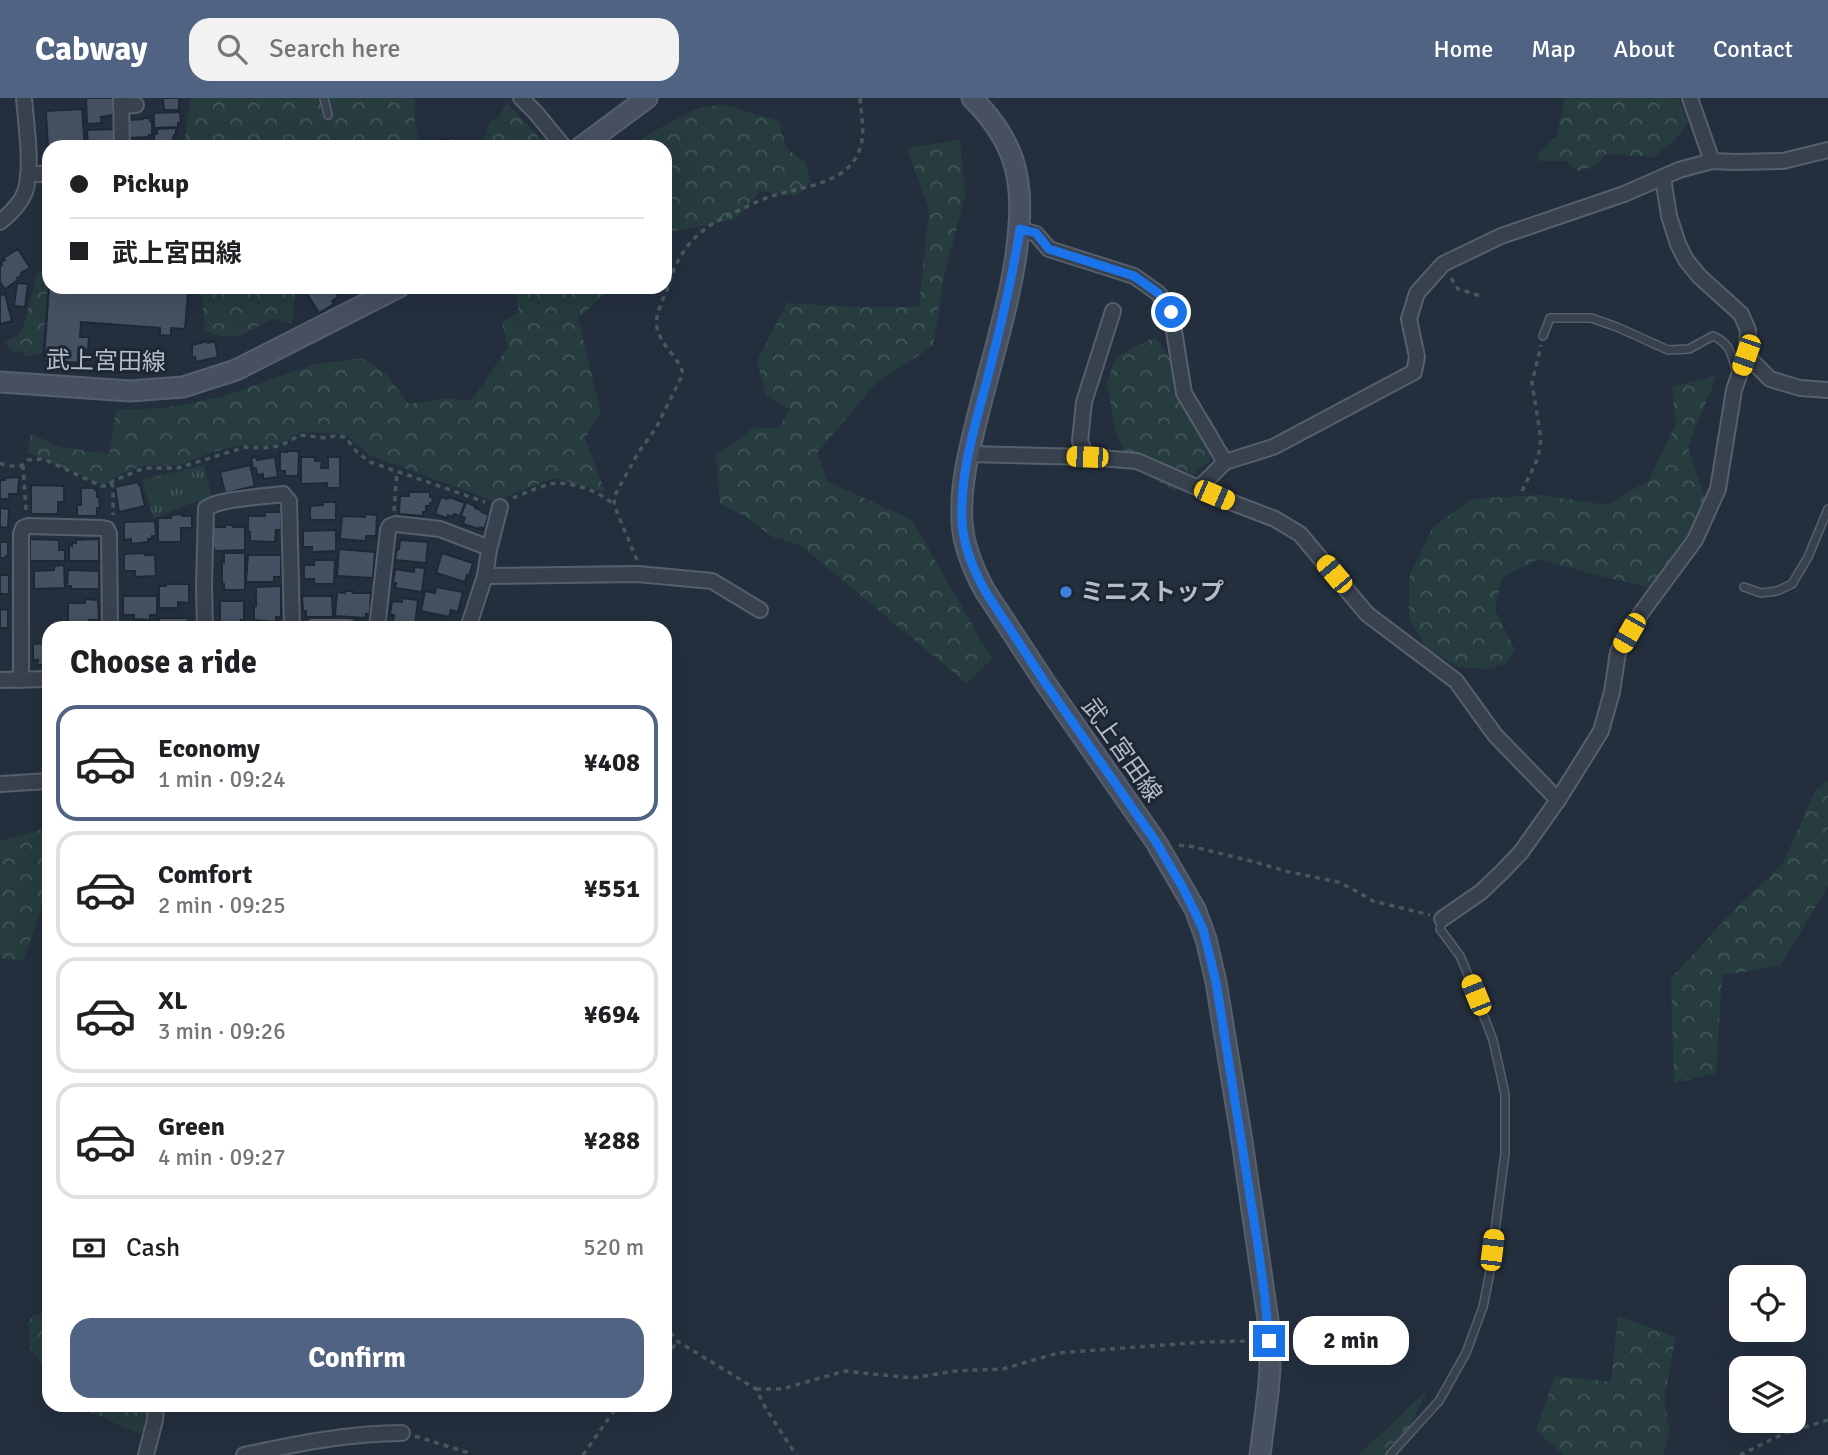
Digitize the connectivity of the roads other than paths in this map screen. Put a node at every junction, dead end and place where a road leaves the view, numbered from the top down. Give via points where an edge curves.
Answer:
1 (24, 98) edge
2 (324, 98) edge
3 (521, 98) edge
4 (647, 98) edge
5 (972, 98) edge
6 (1690, 98) edge
7 (126, 103) edge
8 (328, 115) dead end
9 (123, 140) edge
10 (558, 140) edge
11 (590, 140) edge
12 (1828, 150) edge
13 (1712, 161) junction
14 (28, 174) junction
15 (42, 174) edge
16 (1663, 178) junction
17 (0, 222) edge
18 (1020, 229) junction
19 (385, 294) edge
20 (1113, 311) dead end
21 (1543, 336) road end
22 (1746, 355) junction
23 (1738, 377) junction
24 (0, 382) edge
25 (1828, 390) edge
26 (968, 454) junction
27 (1087, 457) junction
28 (1225, 462) junction
29 (1199, 488) junction
30 (500, 507) road end
31 (1828, 509) edge
32 (489, 550) junction
33 (485, 576) junction
34 (1744, 587) dead end
35 (760, 610) dead end
36 (110, 621) edge
37 (205, 621) edge
38 (292, 621) edge
39 (378, 621) edge
40 (470, 621) edge
41 (42, 679) edge
42 (0, 680) edge
43 (21, 680) junction
44 (42, 781) edge
45 (0, 784) edge
46 (1558, 800) junction
47 (1442, 919) joint
48 (156, 1412) edge
49 (402, 1433) road end
50 (146, 1455) edge
51 (244, 1455) edge
52 (1260, 1455) edge
53 (1390, 1455) edge

1 - 14 street
2 - 8 lane
3 - 10 street
4 - 11 main road
5 - 18 main road, 武上宮田線 via 1008,147 1020,198
6 - 13 street
7 - 9 street
12 - 13 street via 1783,161
13 - 16 street
14 - 15 street
14 - 17 street via 18,205
16 - 22 street via 1678,244 1700,276 1741,314 1748,330
16 - 28 street via 1501,236 1443,264 1417,293 1409,319 1417,357 1413,372 1273,447
18 - 26 main road, 武上宮田線 via 1008,297
18 - 28 street via 1036,233 1049,249 1134,276 1158,293 1171,312 1184,393
19 - 24 main road, 武上宮田線 via 236,370 183,387 130,391
20 - 27 street via 1084,402 1080,441
21 - 23 lane via 1550,318 1591,318 1668,350 1689,349 1713,336 1727,345
22 - 23 street
22 - 25 street via 1770,379
23 - 46 street via 1718,489 1695,540 1618,652 1601,731
26 - 27 street
26 - 52 main road, 武上宮田線 via 962,522 976,575 1156,842 1195,909 1209,949 1265,1299 1268,1393
27 - 29 street via 1137,461
28 - 29 street
29 - 46 street via 1300,534 1367,614 1456,681 1495,736
30 - 32 street
31 - 34 lane via 1792,584 1761,593
32 - 33 street
32 - 39 street via 440,529 392,526
33 - 35 street via 643,575 712,581
33 - 40 street
36 - 43 street via 107,529 23,528
37 - 38 street via 206,508 284,494 289,501
41 - 43 street
42 - 43 street
44 - 45 street
46 - 47 street via 1501,873
47 - 53 lane via 1440,929 1463,963 1493,1040 1505,1094 1505,1153 1489,1277 1466,1353 1439,1401
48 - 50 street
49 - 51 street

